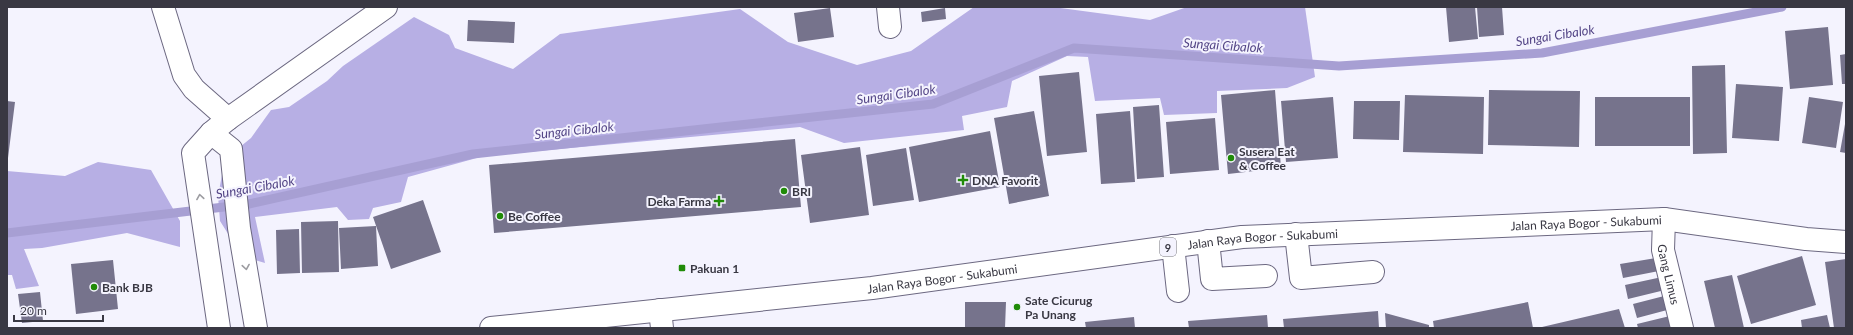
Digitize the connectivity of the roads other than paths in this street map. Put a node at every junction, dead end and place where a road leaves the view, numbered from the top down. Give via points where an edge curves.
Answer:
1 (163, 7) edge
2 (386, 7) edge
3 (228, 120) junction
4 (211, 133) junction
5 (1664, 219) junction
6 (1296, 234) junction
7 (1208, 241) junction
8 (1846, 242) edge
9 (1173, 246) junction
10 (1373, 272) dead end
11 (1266, 276) dead end
12 (1178, 291) dead end
13 (661, 319) edge
14 (219, 328) edge
15 (256, 328) edge
16 (492, 328) edge
17 (1682, 328) edge

1 - 3 main road via 184,75
2 - 3 main road
3 - 4 main road
14 -> 4 main road via 193,153
4 -> 15 main road via 231,149 239,228
5 - 6 main road, Jalan Raya Bogor - Sukabumi / 9
5 - 8 main road, Jalan Raya Bogor - Sukabumi / 9 via 1806,239
5 - 17 main road, Gang Limus via 1663,250
6 - 7 main road, Jalan Raya Bogor - Sukabumi / 9
6 - 10 main road via 1301,278
7 - 9 main road, Jalan Raya Bogor - Sukabumi / 9
7 - 11 main road via 1212,279
9 - 12 main road
9 - 13 main road, Jalan Raya Bogor - Sukabumi / 9
13 - 16 main road, Jalan Raya Bogor - Sukabumi / 9

